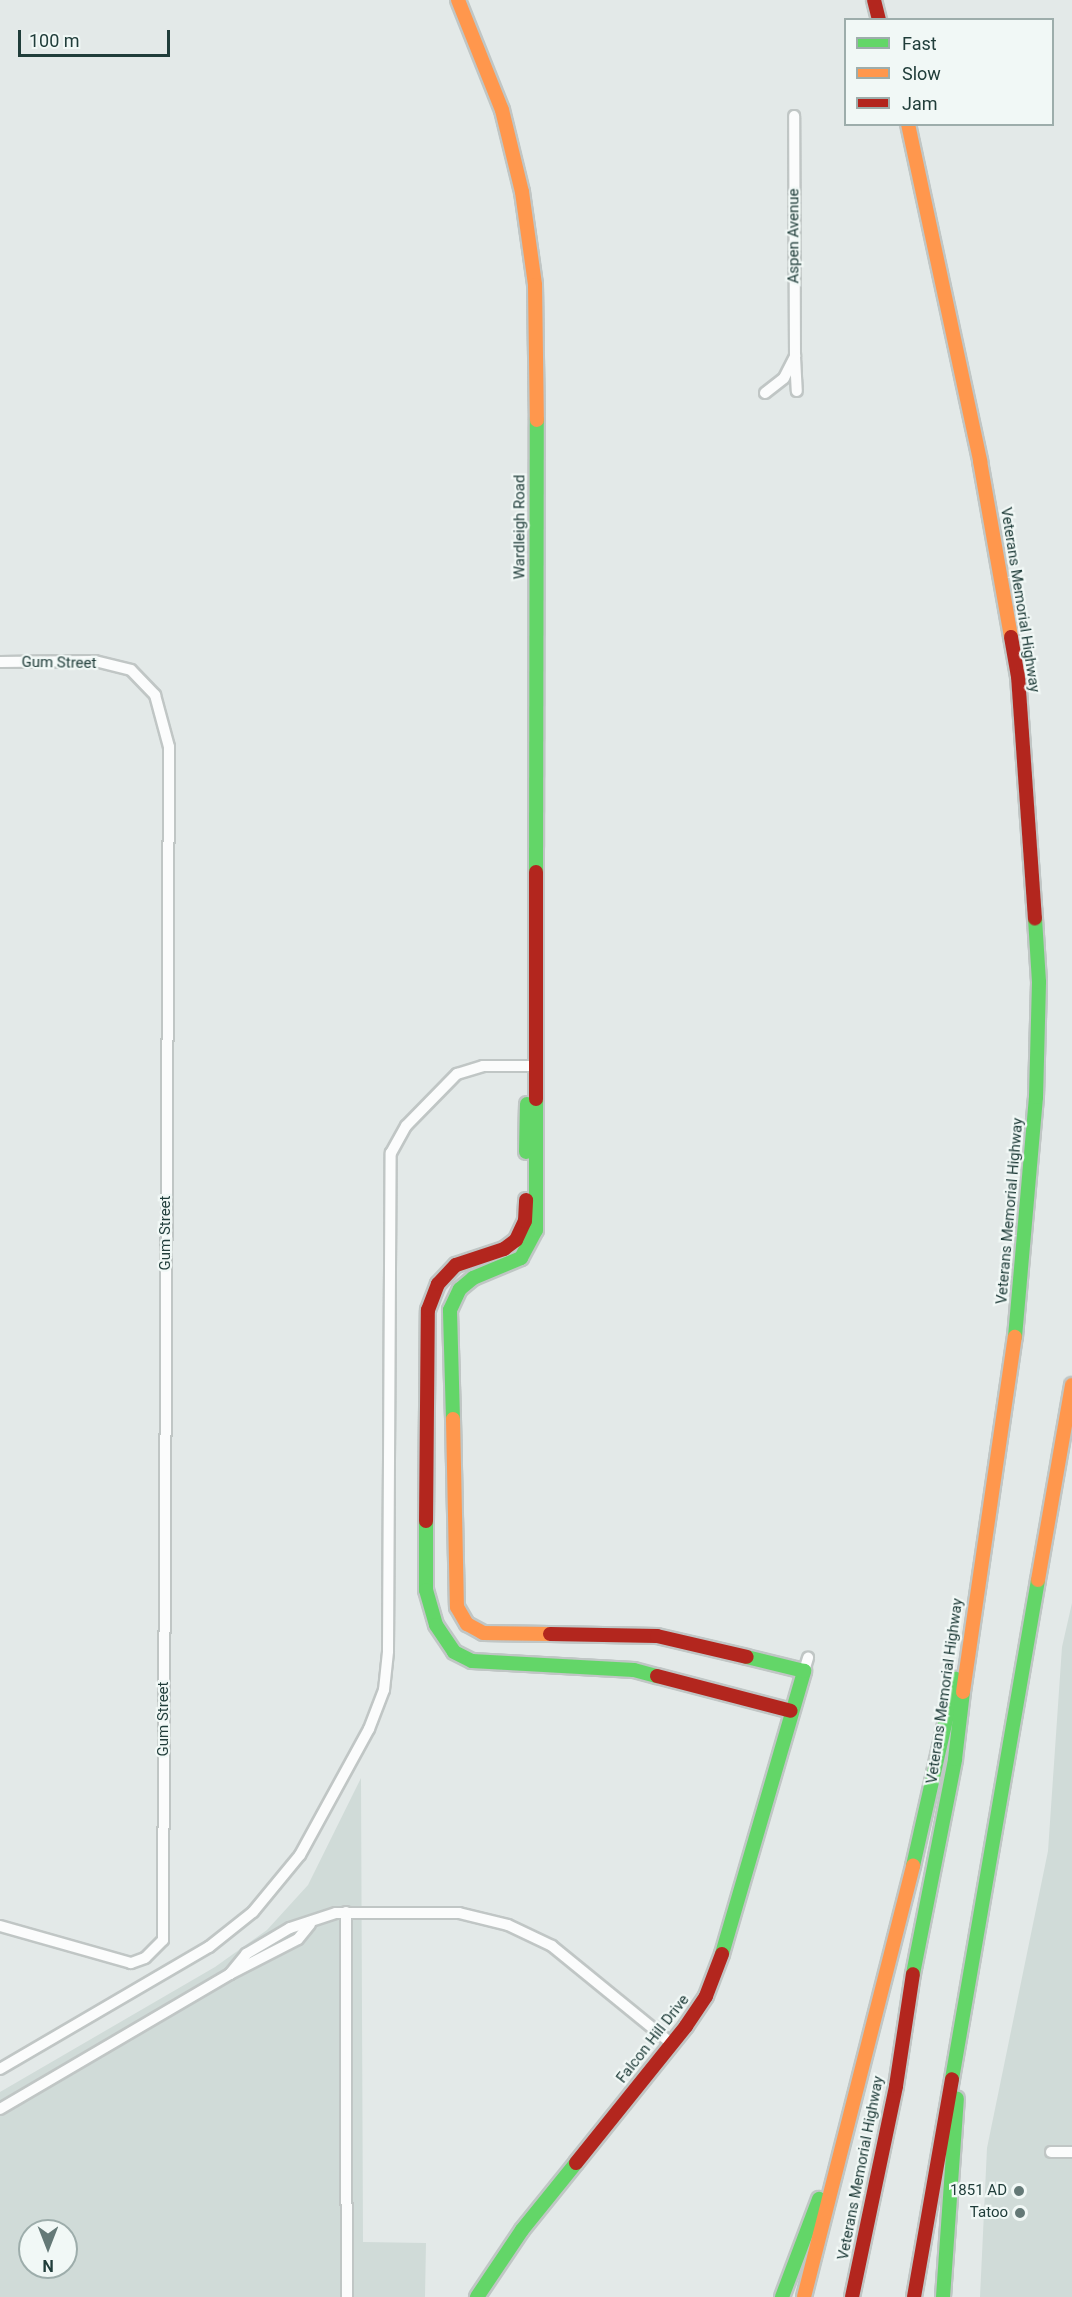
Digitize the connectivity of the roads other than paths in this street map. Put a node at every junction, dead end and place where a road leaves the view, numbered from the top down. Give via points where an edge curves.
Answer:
1 (458, 0) edge
2 (874, 0) edge
3 (878, 18) edge
4 (794, 116) dead end
5 (908, 126) edge
6 (795, 356) junction
7 (797, 391) dead end
8 (765, 393) dead end
9 (0, 662) edge
10 (535, 1066) junction
11 (1072, 1385) edge
12 (972, 1613) junction
13 (791, 1711) junction
14 (346, 1912) junction
15 (0, 1926) edge
16 (960, 2026) junction
17 (672, 2044) junction
18 (0, 2069) edge
19 (0, 2109) edge
20 (846, 2130) junction
21 (1051, 2152) dead end
22 (1072, 2152) edge
23 (347, 2297) edge
24 (477, 2297) edge
25 (782, 2297) edge
26 (804, 2297) edge
27 (852, 2297) edge
28 (914, 2297) edge
29 (943, 2297) edge

1 - 10 main road, Wardleigh Road via 510,137 535,285
2 - 3 main road
4 - 6 street, Aspen Avenue
5 - 12 main road, Veterans Memorial Highway via 980,461 1018,676 1039,982 1036,1096 1017,1324
6 - 7 street, Aspen Avenue
6 - 8 street via 784,378
9 - 15 street, Gum Street via 95,662 131,670 156,695 170,747 163,1940 145,1958 131,1963
10 - 13 main road via 526,1111 523,1228 504,1249 472,1257 449,1271 433,1293 428,1310 426,1590 433,1618 449,1647 472,1661 634,1670
10 - 13 main road, Falcon Hill Drive via 534,1236 515,1263 479,1274 466,1283 456,1295 449,1317 459,1614 483,1633 657,1636 806,1665
10 - 18 street via 483,1066 457,1074 401,1132 391,1154 388,1651 384,1690 369,1729 300,1855 253,1912 209,1947
11 - 16 main road
12 - 20 main road via 896,1940
12 - 27 main road, Veterans Memorial Highway via 955,1759 924,1907 896,2086
13 - 17 main road, Falcon Hill Drive via 731,1932 706,1996
14 - 17 street via 451,1912 508,1925 565,1955
14 - 19 street via 295,1926 252,1950 230,1974
14 - 23 street
16 - 28 main road
16 - 29 main road
17 - 24 main road, Falcon Hill Drive via 522,2230
20 - 25 main road
20 - 26 main road
21 - 22 street

